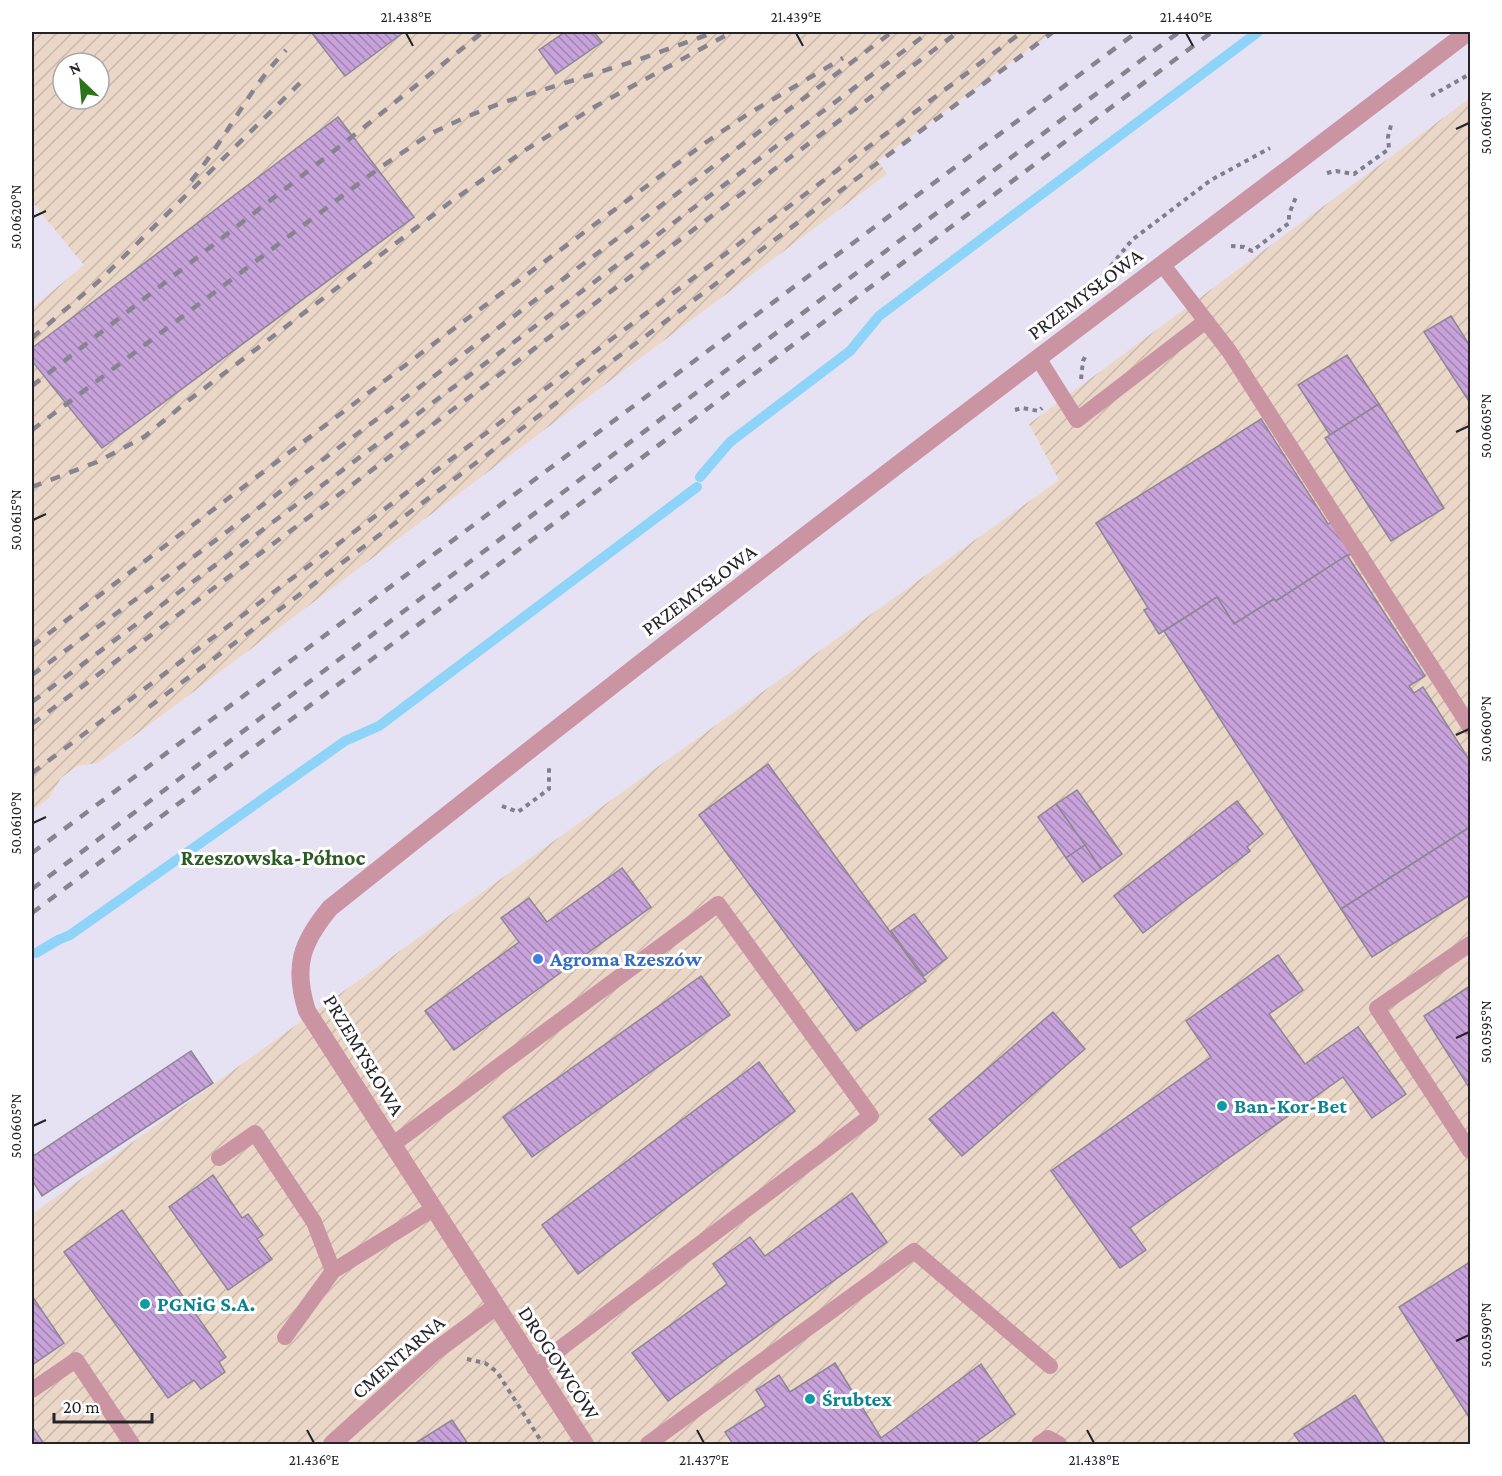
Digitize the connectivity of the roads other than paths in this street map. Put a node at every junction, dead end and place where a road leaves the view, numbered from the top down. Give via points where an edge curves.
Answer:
1 (1468, 32) edge
2 (1162, 264) junction
3 (1206, 321) junction
4 (1038, 358) junction
5 (1470, 727) edge
6 (1470, 944) edge
7 (392, 1145) junction
8 (1470, 1151) edge
9 (219, 1158) dead end
10 (433, 1209) junction
11 (333, 1271) junction
12 (495, 1307) junction
13 (285, 1337) dead end
14 (1050, 1366) dead end
15 (534, 1368) junction
16 (32, 1390) edge
17 (132, 1444) edge
18 (332, 1444) edge
19 (585, 1444) edge
20 (648, 1444) edge
21 (1039, 1444) edge
22 (1059, 1444) edge

1 - 2 street, PRZEMYSŁOWA
2 - 3 lane
2 - 4 street, PRZEMYSŁOWA
3 - 4 lane via 1077,420
3 - 5 lane
4 - 7 street, PRZEMYSŁOWA via 508,766 330,908 316,925 299,975 307,1011
6 - 8 lane via 1377,1008
7 - 10 street, PRZEMYSŁOWA
7 - 15 lane via 718,904 871,1116
9 - 11 lane via 255,1133 314,1222
10 - 11 lane
10 - 12 street, PRZEMYSŁOWA
11 - 13 lane
12 - 15 street, DROGOWCÓW
12 - 18 street, CMENTARNA via 434,1352
14 - 20 lane via 914,1251
15 - 19 street, DROGOWCÓW
16 - 17 lane via 76,1360
21 - 22 lane via 1048,1438

